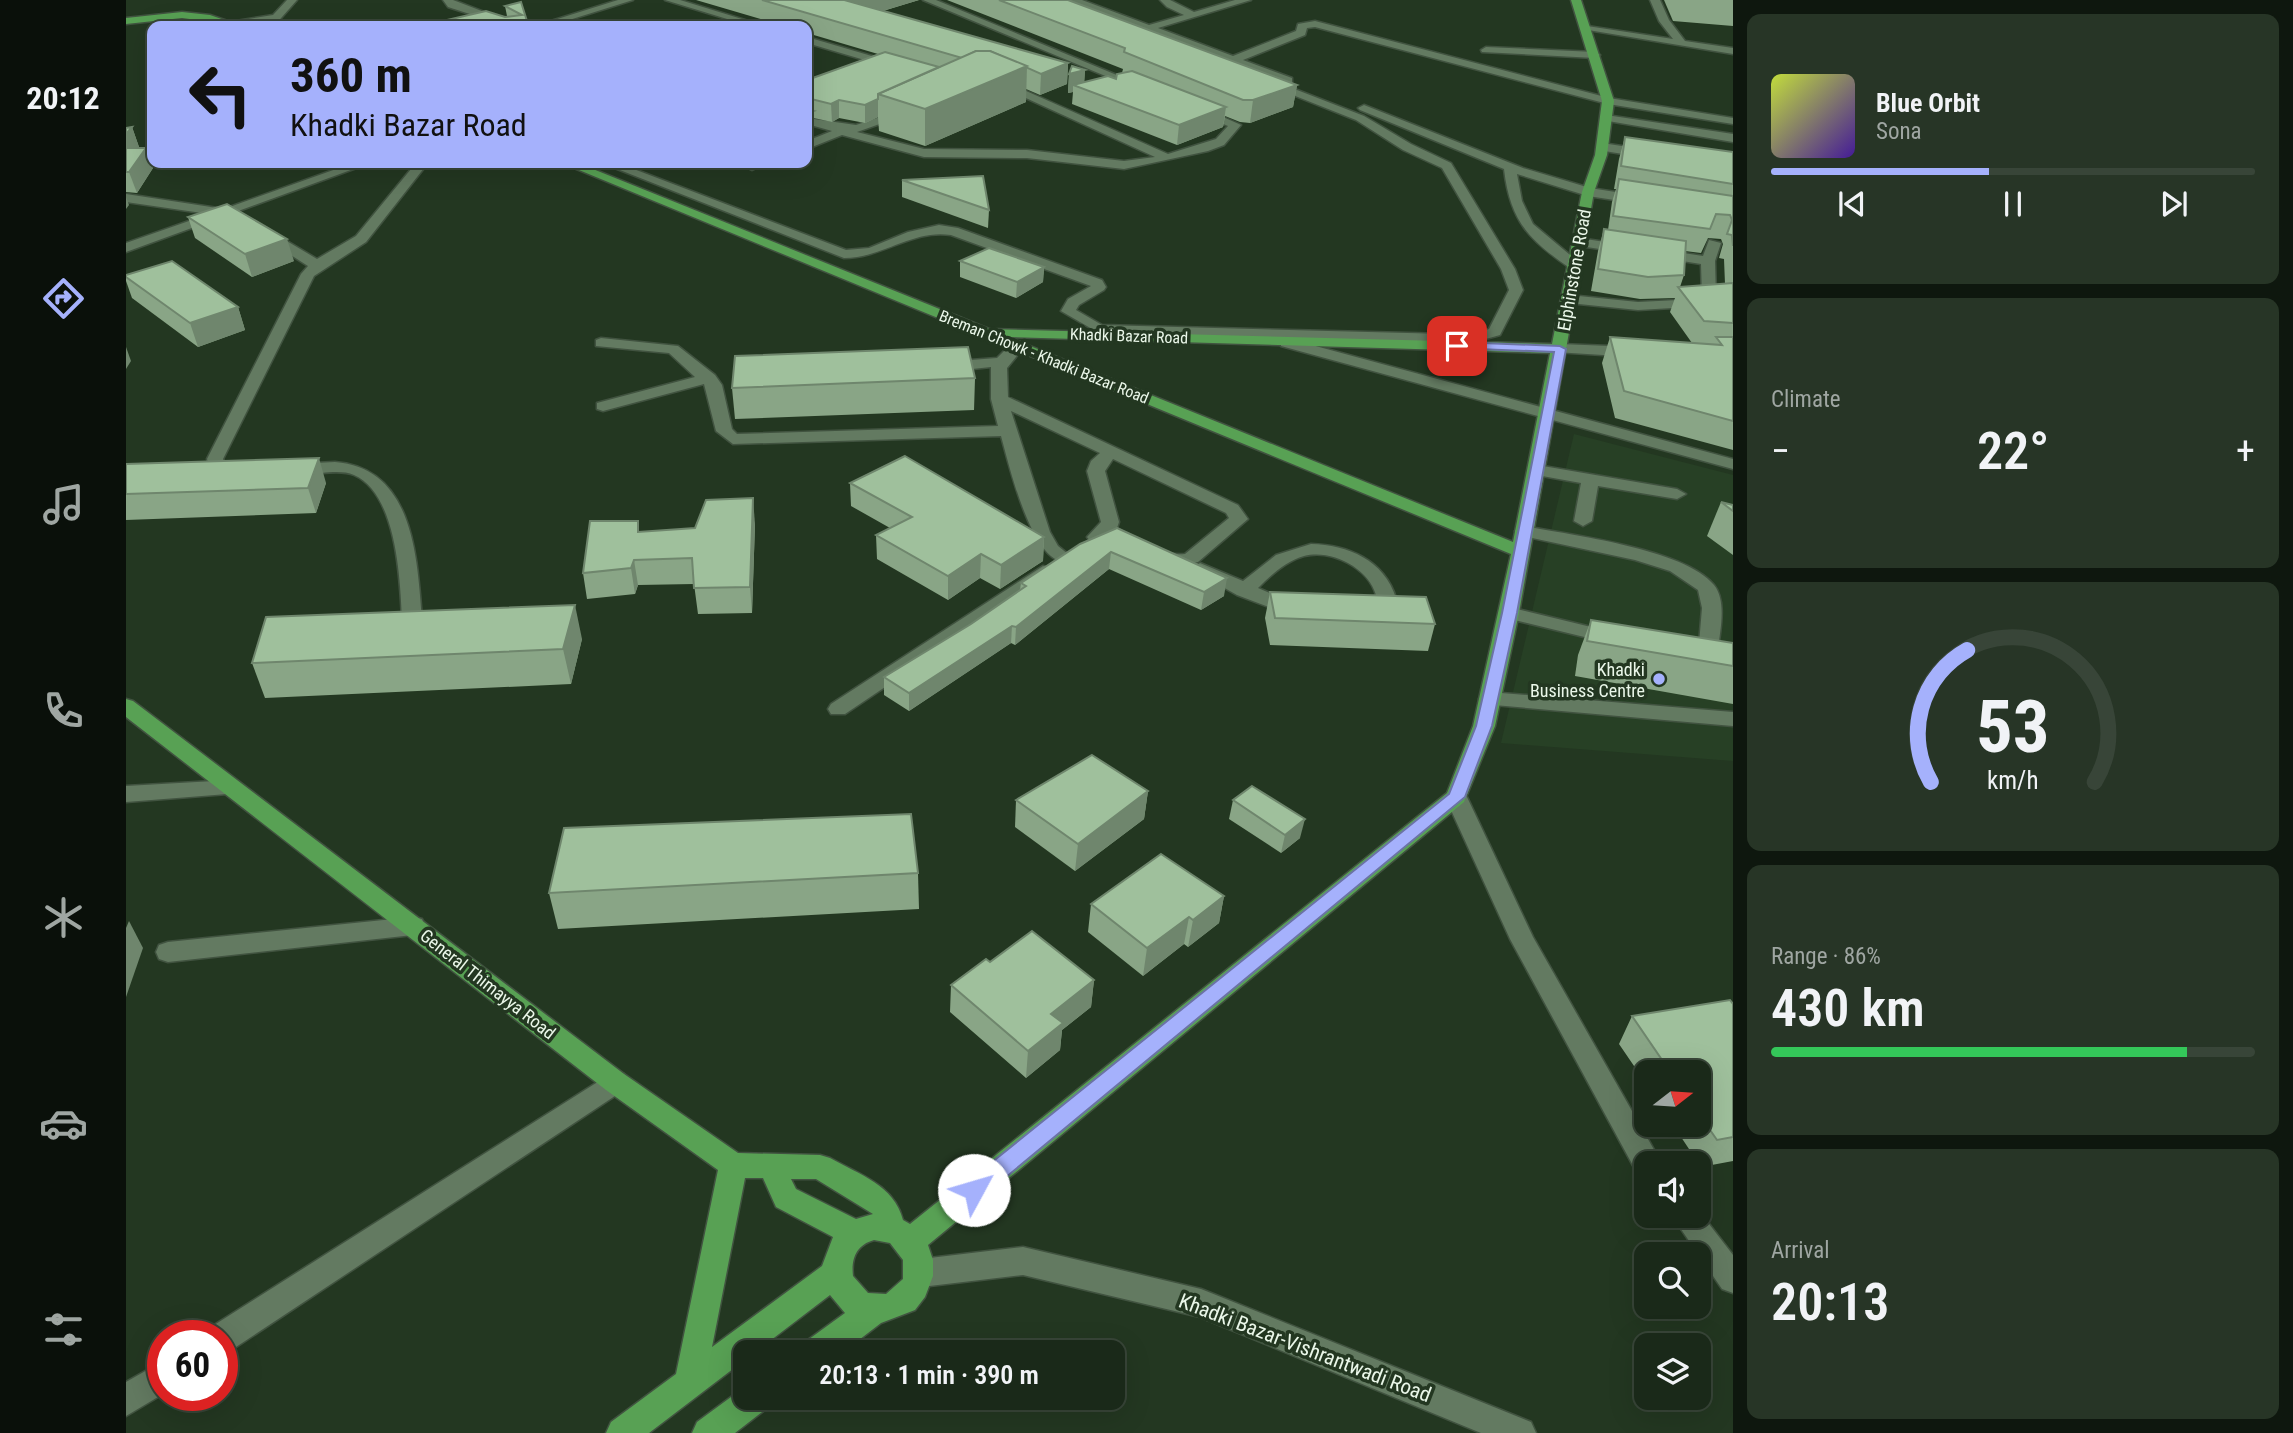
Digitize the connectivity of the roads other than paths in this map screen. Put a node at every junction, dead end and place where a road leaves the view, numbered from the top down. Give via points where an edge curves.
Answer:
1 (292, 0) edge
2 (448, 0) edge
3 (628, 0) edge
4 (670, 0) edge
5 (705, 0) edge
6 (928, 0) edge
7 (1073, 0) edge
8 (1166, 0) edge
9 (1246, 0) edge
10 (1576, 0) edge
11 (1655, 0) edge
12 (689, 5) junction
13 (1059, 5) edge
14 (1194, 15) junction
15 (733, 18) junction
16 (223, 21) edge
17 (272, 21) edge
18 (501, 21) edge
19 (557, 21) edge
20 (724, 21) edge
21 (743, 21) edge
22 (126, 22) edge
23 (1148, 28) junction
24 (1587, 29) junction
25 (812, 41) edge
26 (1682, 44) junction
27 (1486, 50) dead end
28 (1733, 51) edge
29 (1595, 55) junction
30 (1233, 60) junction
31 (911, 70) edge
32 (983, 79) edge
33 (1132, 83) junction
34 (1110, 89) edge
35 (1158, 93) edge
36 (1036, 98) junction
37 (1071, 98) edge
38 (1608, 101) junction
39 (1184, 104) edge
40 (915, 107) edge
41 (1606, 118) junction
42 (1733, 121) edge
43 (812, 122) edge
44 (841, 131) junction
45 (1733, 138) edge
46 (812, 143) edge
47 (1602, 147) junction
48 (1668, 157) edge
49 (1168, 158) junction
50 (1510, 167) junction
51 (352, 168) edge
52 (418, 168) edge
53 (580, 168) edge
54 (621, 168) edge
55 (1588, 192) junction
56 (126, 198) edge
57 (1654, 202) edge
58 (239, 219) junction
59 (1579, 242) junction
60 (1714, 243) edge
61 (126, 248) edge
62 (1708, 261) junction
63 (317, 265) junction
64 (1575, 265) junction
65 (1569, 299) junction
66 (981, 331) junction
67 (1278, 340) junction
68 (601, 343) dead end
69 (1017, 346) junction
70 (1560, 349) junction
71 (1653, 352) edge
72 (1001, 362) junction
73 (931, 370) edge
74 (715, 380) junction
75 (999, 399) junction
76 (603, 406) dead end
77 (1548, 415) junction
78 (1009, 430) junction
79 (1112, 452) junction
80 (1733, 464) edge
81 (282, 469) edge
82 (255, 470) edge
83 (1537, 470) junction
84 (228, 471) junction
85 (203, 472) edge
86 (1590, 480) junction
87 (1677, 494) dead end
88 (1583, 521) dead end
89 (1107, 530) junction
90 (1524, 531) junction
91 (1520, 551) junction
92 (1064, 558) junction
93 (1183, 561) junction
94 (1244, 591) junction
95 (1350, 609) edge
96 (1315, 612) edge
97 (1509, 613) junction
98 (412, 619) edge
99 (1631, 642) edge
100 (1671, 650) edge
101 (1489, 699) junction
102 (126, 706) edge
103 (838, 709) dead end
104 (1733, 719) edge
105 (232, 788) junction
106 (126, 794) edge
107 (1456, 797) junction
108 (413, 926) junction
109 (168, 952) dead end
110 (615, 1082) junction
111 (1640, 1151) edge
112 (733, 1165) junction
113 (772, 1168) junction
114 (1695, 1228) edge
115 (856, 1234) junction
116 (901, 1235) junction
117 (836, 1273) junction
118 (920, 1273) junction
119 (1733, 1279) edge
120 (877, 1308) junction
121 (238, 1328) edge
122 (834, 1340) edge
123 (690, 1380) junction
124 (147, 1386) edge
125 (126, 1400) edge
126 (739, 1410) edge
127 (1504, 1430) edge
128 (622, 1433) edge
129 (708, 1433) edge

1 - 17 street
2 - 18 street via 451,5
3 - 19 street
4 - 12 street
5 - 12 street
6 - 33 street
7 - 23 street
8 - 14 street
9 - 14 street
10 - 24 main road, Elphinstone Road
11 - 26 street
12 - 15 street
13 - 54 street via 1360,118 1447,166 1516,290 1495,332 1447,338 1099,329 1068,311 1073,302 1098,287 1097,283 953,231 936,228 867,255 844,254
14 - 23 street
15 - 20 street
15 - 21 street
16 - 22 main road via 184,14
23 - 30 street
24 - 26 street
24 - 29 main road, Elphinstone Road
25 - 31 street
26 - 28 street
27 - 29 street
29 - 38 main road, Elphinstone Road
30 - 38 street via 1291,39 1301,33 1302,26 1315,24
30 - 50 street
32 - 36 street via 999,81
33 - 34 street
33 - 35 street
36 - 37 street
36 - 49 street
38 - 41 main road, Elphinstone Road
38 - 42 street
39 - 49 street via 1235,125 1220,142
40 - 44 street via 868,129
41 - 45 street
41 - 47 main road, Elphinstone Road
43 - 44 street
44 - 46 street
44 - 49 street via 924,153 1027,154 1124,165
47 - 48 street
47 - 55 main road, Elphinstone Road
50 - 55 street
50 - 64 street via 1512,197 1535,238
51 - 58 street
52 - 63 street via 361,239
53 - 66 main road, Breman Chowk - Khadki Bazar Road
55 - 57 street
55 - 59 main road, Elphinstone Road
56 - 58 street
58 - 61 street
58 - 63 street
59 - 62 street
59 - 64 main road, Elphinstone Road
60 - 62 street
62 - 65 street via 1709,298 1702,303 1638,306
63 - 84 street via 291,306 215,459 217,467
64 - 65 main road, Elphinstone Road
65 - 70 main road, Elphinstone Road
66 - 67 main road, Khadki Bazar Road
66 - 69 main road, Breman Chowk - Khadki Bazar Road
67 - 70 main road, Khadki Bazar Road
67 - 77 street, Khadki Bazar Road
68 - 74 street via 673,349
69 - 72 street
69 - 91 main road, Breman Chowk - Khadki Bazar Road
70 - 71 street
70 - 77 main road, Elphinstone Road
72 - 73 street
72 - 75 street
74 - 76 street
74 - 78 street via 724,431 733,439
75 - 78 street
75 - 79 street
77 - 80 street, Khadki Bazar Road
77 - 83 main road, Elphinstone Road
78 - 92 street via 1041,531 1051,549
79 - 89 street via 1096,471 1110,522
79 - 93 street via 1238,514 1235,524
81 - 98 street via 335,467 375,479 384,492 408,563
82 - 84 street
83 - 86 street
83 - 90 main road, Elphinstone Road
84 - 85 street
86 - 87 street
86 - 88 street
89 - 92 street
89 - 93 street via 1163,557
90 - 91 main road, Elphinstone Road
90 - 100 street via 1639,555 1677,567 1707,588 1712,608 1708,649
91 - 97 main road, Elphinstone Road
92 - 103 street
93 - 94 street
94 - 95 street via 1276,564 1296,552 1315,548 1368,567 1384,585 1386,598
94 - 96 street via 1297,611
97 - 99 street
97 - 101 main road, Elphinstone Road
101 - 104 street
101 - 107 main road, Elphinstone Road via 1484,726
102 - 105 main road, General Thimayya Road
105 - 106 street
105 - 108 main road, General Thimayya Road
107 - 111 street via 1522,939
107 - 116 main road, Elphinstone Road
108 - 109 street
108 - 110 main road, General Thimayya Road
110 - 112 main road, General Thimayya Road
110 - 121 street
112 - 113 main road
112 - 123 main road
113 - 115 main road via 786,1198
113 - 116 main road via 820,1167 879,1200
114 - 119 street
115 - 116 main road via 867,1230
115 - 117 main road via 840,1251
116 - 118 main road via 920,1261
117 - 120 main road via 854,1301
117 - 123 main road
118 - 120 main road via 901,1301
118 - 127 street, Khadki Bazar-Vishrantwadi Road via 1023,1261 1201,1303
120 - 122 main road
123 - 128 main road
124 - 125 street
126 - 129 main road

